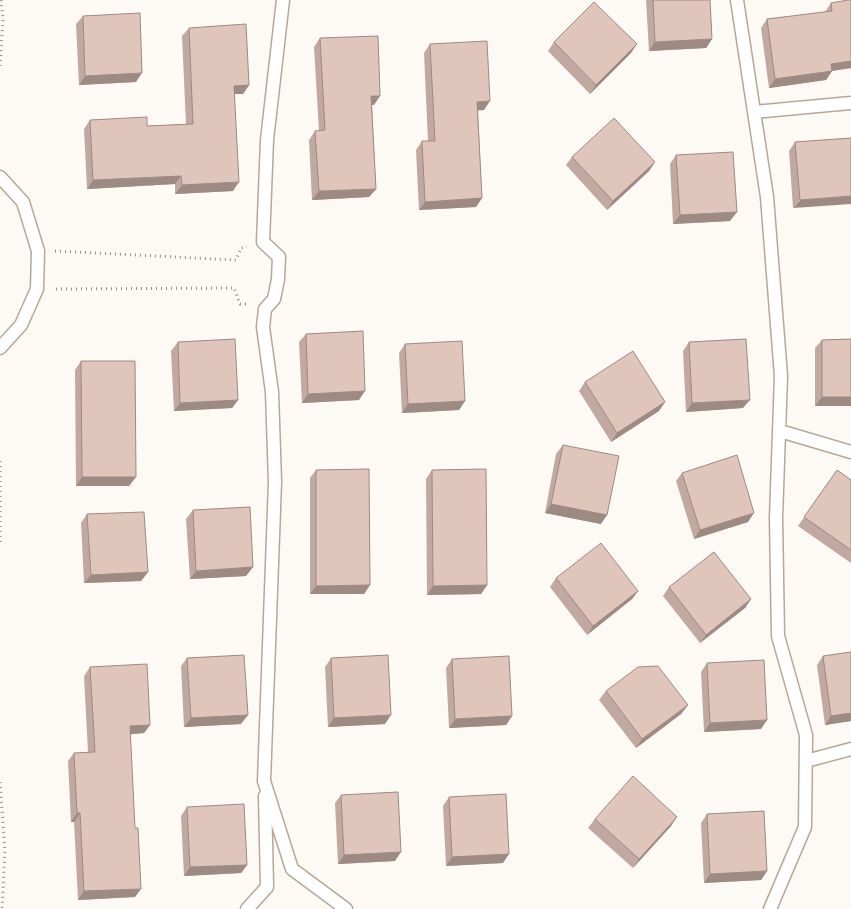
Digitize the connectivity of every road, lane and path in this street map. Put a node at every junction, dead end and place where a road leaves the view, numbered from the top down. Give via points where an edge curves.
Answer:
1 (1, 0) edge
2 (283, 0) edge
3 (737, 0) edge
4 (0, 66) edge
5 (851, 103) edge
6 (754, 112) junction
7 (0, 177) edge
8 (268, 247) junction
9 (38, 251) junction
10 (38, 289) junction
11 (269, 305) junction
12 (0, 348) edge
13 (780, 431) junction
14 (851, 452) edge
15 (0, 461) edge
16 (0, 545) edge
17 (851, 749) edge
18 (806, 761) junction
19 (264, 781) junction
20 (0, 782) edge
21 (2, 909) edge
22 (246, 909) edge
23 (346, 909) edge
24 (770, 909) edge

1 - 4 path
2 - 8 lane via 267,140 263,242
3 - 6 lane
5 - 6 lane
6 - 13 lane via 767,196 782,376
7 - 9 lane via 23,202
8 - 9 path via 240,248 236,260
8 - 11 lane via 279,257 274,299
9 - 10 lane
10 - 11 path via 234,288 240,304
10 - 12 lane via 21,325
11 - 19 lane via 265,310 263,327 272,392 275,482
13 - 14 lane
13 - 18 lane via 776,518 778,636 806,735
15 - 16 path
17 - 18 lane
18 - 24 lane via 805,827
19 - 22 lane via 267,887
19 - 23 lane via 292,869
20 - 21 path via 5,851

